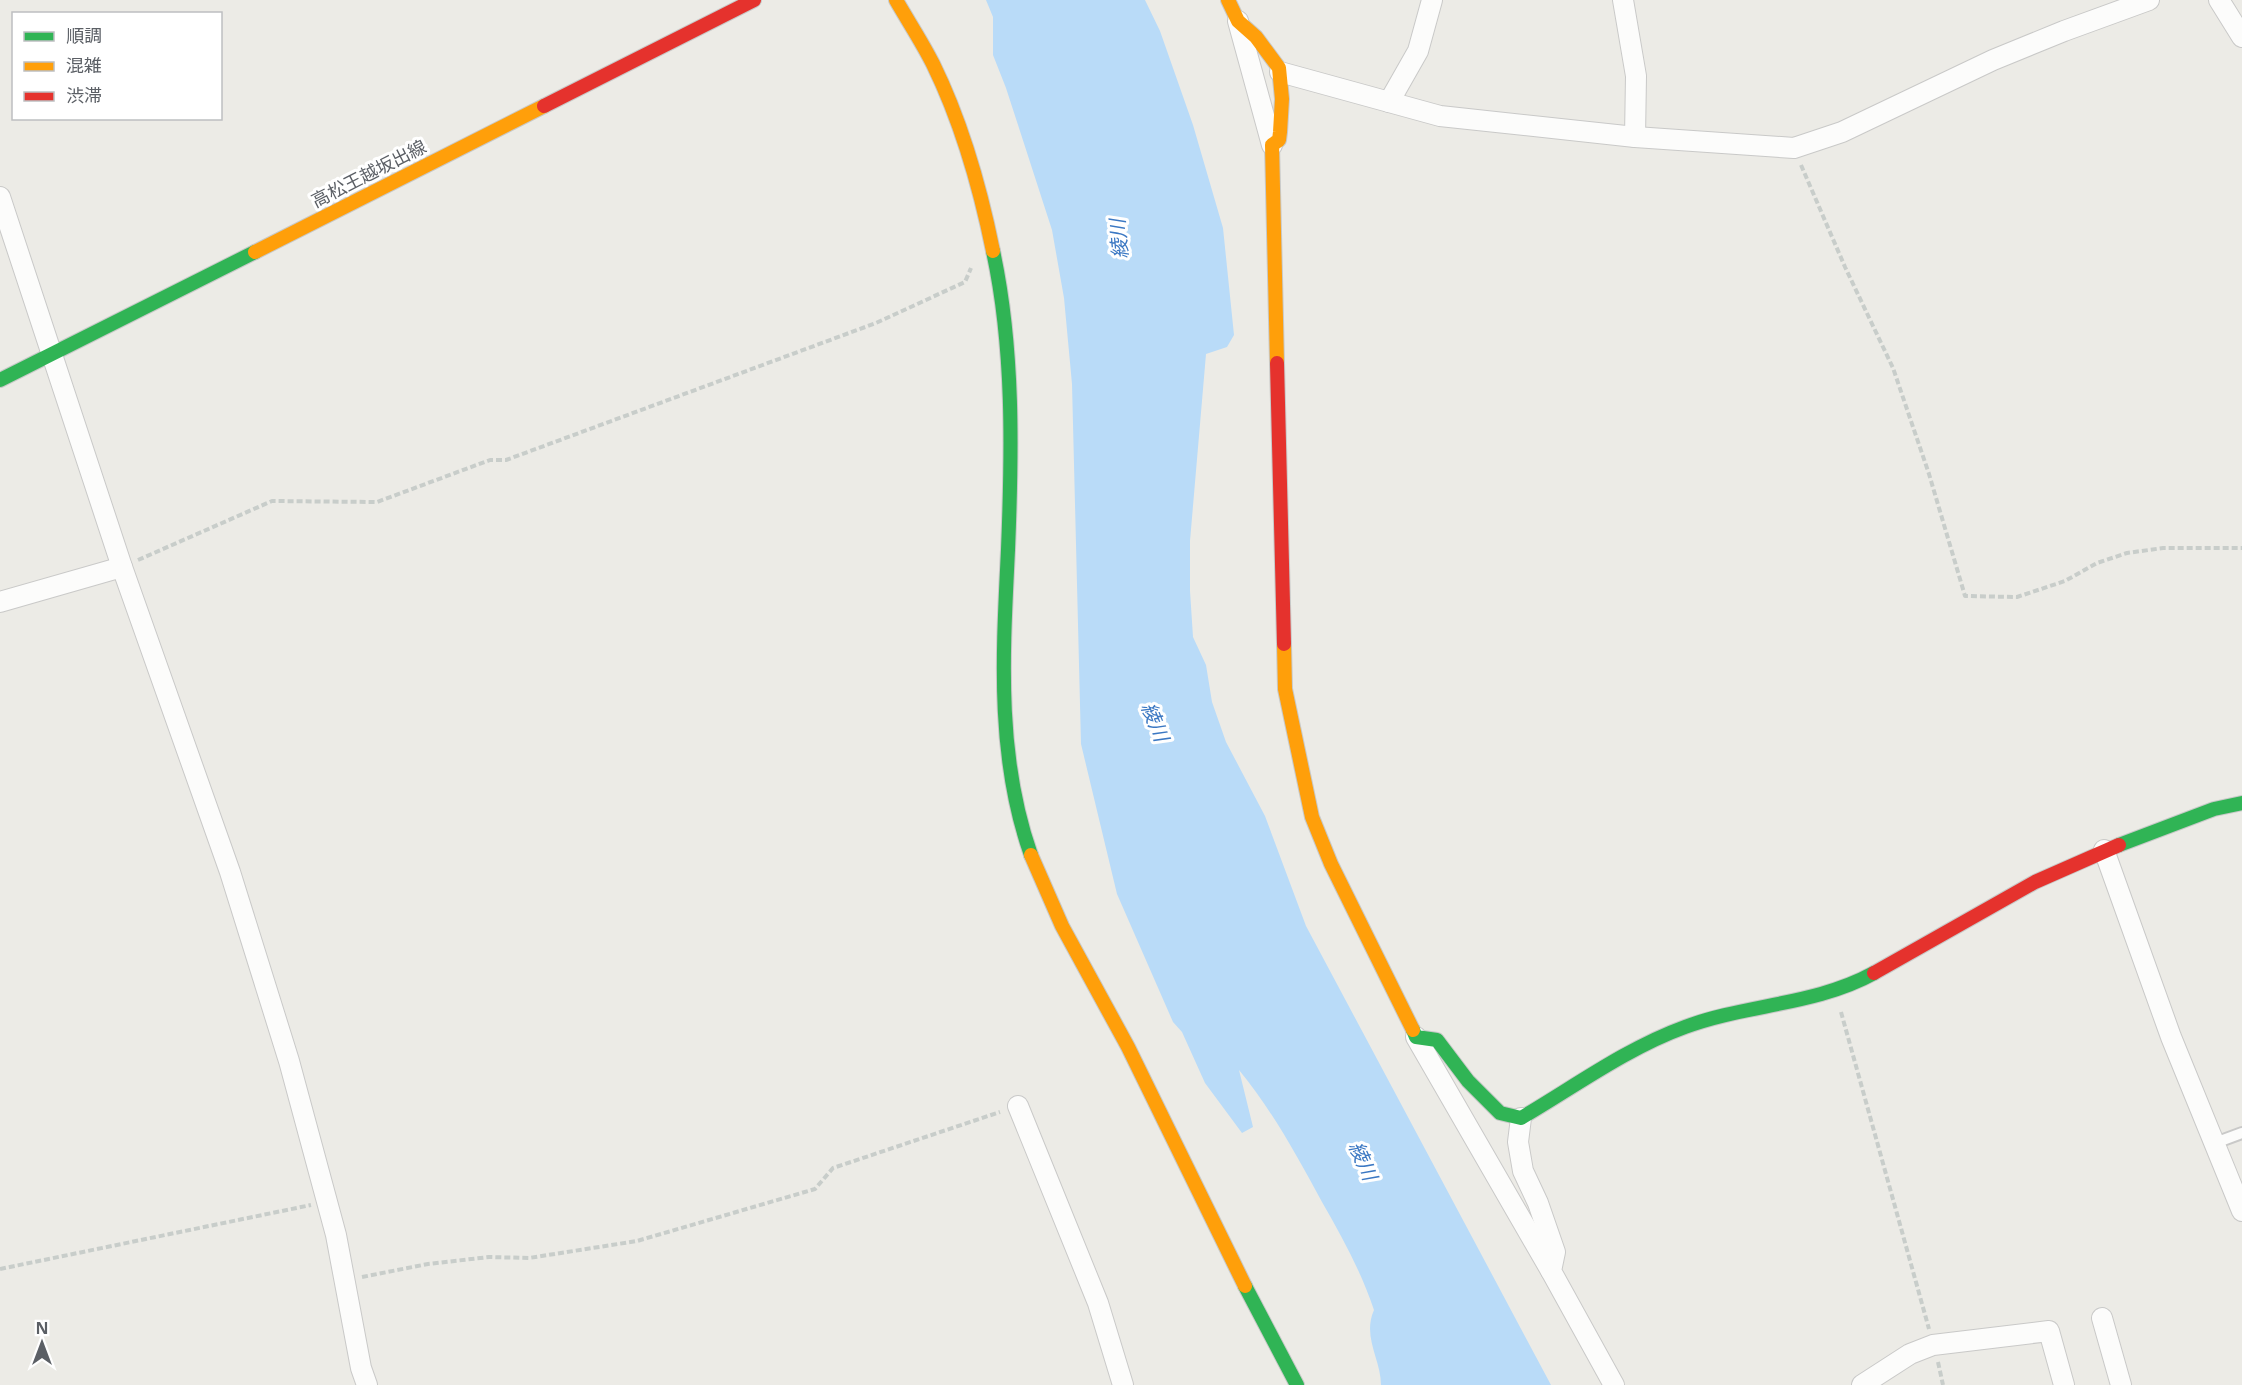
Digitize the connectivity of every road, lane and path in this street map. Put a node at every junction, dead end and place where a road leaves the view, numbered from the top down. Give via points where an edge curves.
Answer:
1 (753, 0) edge
2 (896, 0) edge
3 (1228, 0) edge
4 (1432, 0) edge
5 (1623, 0) edge
6 (2149, 0) edge
7 (2219, 0) edge
8 (1238, 21) junction
9 (2242, 37) edge
10 (1280, 72) junction
11 (1389, 102) junction
12 (1635, 137) junction
13 (1272, 145) junction
14 (1794, 148) junction
15 (0, 197) edge
16 (974, 262) dead end
17 (51, 354) junction
18 (0, 380) edge
19 (2242, 548) edge
20 (122, 567) junction
21 (0, 603) edge
22 (2242, 803) edge
23 (2104, 850) junction
24 (1835, 991) junction
25 (1416, 1037) junction
26 (1018, 1106) joint
27 (1521, 1118) junction
28 (2242, 1133) edge
29 (2215, 1143) junction
30 (325, 1202) junction
31 (2242, 1211) edge
32 (0, 1269) edge
33 (1551, 1272) junction
34 (344, 1280) junction
35 (2102, 1318) dead end
36 (1934, 1345) junction
37 (368, 1385) edge
38 (1124, 1385) edge
39 (1296, 1385) edge
40 (1614, 1385) edge
41 (1862, 1385) edge
42 (2064, 1385) edge
43 (2121, 1385) edge

1 - 17 street, 高松王越坂出線
2 - 39 street via 928,51 972,157 1002,286 1008,368 1004,668 1007,753 1014,801 1030,852 1060,921 1128,1048
3 - 8 street
4 - 11 street via 1418,51
5 - 12 street via 1636,76
6 - 14 street via 2044,39 1842,132
7 - 9 street
8 - 10 street via 1248,25
8 - 13 street
10 - 11 street
10 - 13 street via 1282,127 1279,140
11 - 12 street via 1440,116
12 - 14 street
13 - 25 street via 1285,688 1312,817 1336,875
14 - 19 path via 1893,368 1965,596 2017,597 2127,553 2163,548
15 - 17 street
16 - 20 path via 965,282 876,323 506,460 490,460 377,502 272,501
17 - 18 street, 高松王越坂出線
17 - 20 street
20 - 21 street
20 - 30 street via 230,872 290,1061
22 - 23 street via 2214,809
23 - 24 street via 2035,882 1849,987
23 - 29 street via 2171,1037
24 - 27 street via 1687,1026 1651,1041
24 - 36 path
25 - 27 street via 1437,1040 1468,1081 1500,1113
25 - 33 street
26 - 34 path via 833,1168 815,1189 637,1241 530,1258 489,1257 428,1264
26 - 38 street via 1098,1303
27 - 33 street via 1518,1142 1523,1171 1555,1252
28 - 29 lane
29 - 31 street
30 - 32 path
30 - 34 street
33 - 40 street
34 - 37 street via 361,1368
35 - 43 street
36 - 41 street via 1910,1354
36 - 42 street via 2049,1331

